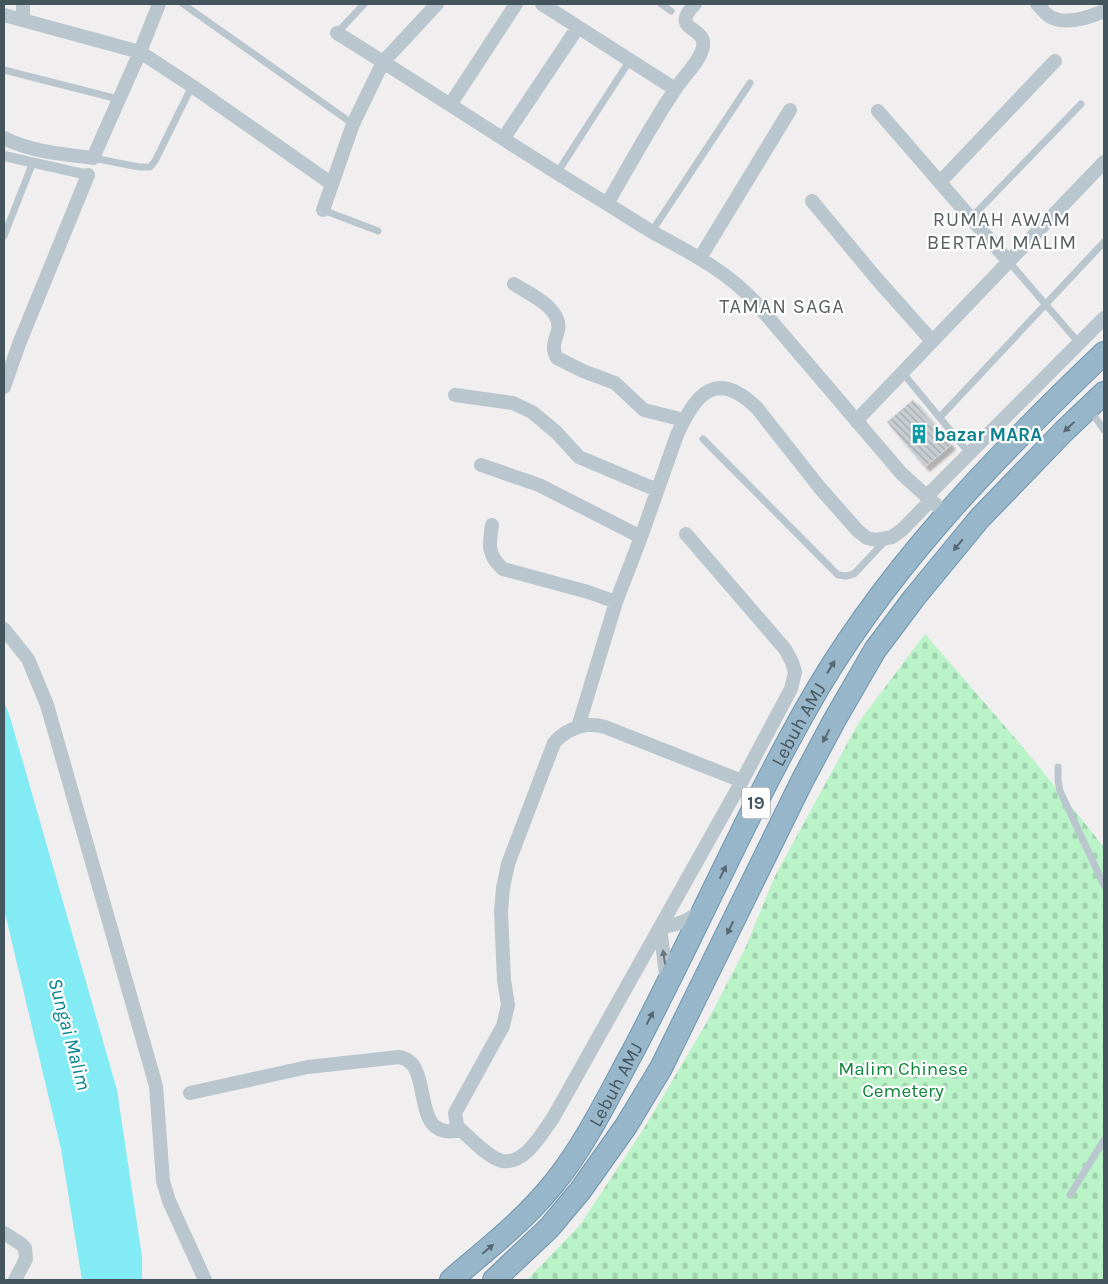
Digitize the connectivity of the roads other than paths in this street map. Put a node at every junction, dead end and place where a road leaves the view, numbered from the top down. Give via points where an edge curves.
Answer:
1 (23, 4) edge
2 (160, 4) edge
3 (183, 4) edge
4 (364, 4) edge
5 (437, 4) edge
6 (516, 4) edge
7 (542, 4) edge
8 (660, 4) edge
9 (695, 4) edge
10 (1037, 4) edge
11 (670, 11) dead end
12 (1104, 12) edge
13 (4, 15) edge
14 (23, 20) junction
15 (578, 27) junction
16 (337, 33) joint
17 (140, 52) junction
18 (630, 60) junction
19 (1055, 61) dead end
20 (383, 62) junction
21 (4, 70) edge
22 (750, 83) dead end
23 (192, 86) junction
24 (675, 89) junction
25 (118, 99) junction
26 (1081, 104) dead end
27 (450, 105) junction
28 (790, 110) dead end
29 (878, 110) dead end
30 (354, 124) junction
31 (4, 138) edge
32 (503, 139) junction
33 (4, 156) edge
34 (93, 158) junction
35 (33, 162) junction
36 (1104, 162) edge
37 (557, 173) junction
38 (88, 175) joint
39 (940, 182) junction
40 (332, 184) junction
41 (812, 202) dead end
42 (607, 204) junction
43 (323, 210) joint
44 (971, 218) junction
45 (378, 231) dead end
46 (652, 231) junction
47 (4, 236) edge
48 (1104, 242) edge
49 (700, 258) junction
50 (1009, 262) junction
51 (514, 284) dead end
52 (1046, 304) junction
53 (1104, 318) edge
54 (932, 341) junction
55 (1079, 343) junction
56 (1104, 353) edge
57 (902, 372) junction
58 (4, 385) edge
59 (455, 394) dead end
60 (1096, 401) edge
61 (940, 417) junction
62 (684, 420) junction
63 (856, 421) junction
64 (1104, 430) edge
65 (703, 439) dead end
66 (969, 453) junction
67 (481, 465) dead end
68 (657, 490) junction
69 (934, 504) junction
70 (492, 526) dead end
71 (686, 534) dead end
72 (641, 537) junction
73 (888, 538) junction
74 (616, 602) junction
75 (4, 629) edge
76 (578, 727) junction
77 (1058, 767) dead end
78 (742, 781) junction
79 (1104, 885) edge
80 (707, 905) junction
81 (660, 927) junction
82 (668, 986) junction
83 (190, 1093) dead end
84 (461, 1130) junction
85 (1104, 1140) edge
86 (1070, 1194) dead end
87 (4, 1233) edge
88 (15, 1280) edge
89 (205, 1280) edge
90 (451, 1280) edge
91 (494, 1280) edge

1 - 14 street
2 - 17 street
3 - 30 lane
4 - 16 lane
5 - 20 street
6 - 27 street
7 - 15 street
8 - 11 lane
9 - 24 street via 685,20 704,43 701,54
10 - 12 street via 1049,16 1070,22
13 - 14 street
14 - 17 street
15 - 18 street
15 - 32 street
16 - 20 street
17 - 23 street
17 - 25 street
18 - 24 street
18 - 37 lane
19 - 39 street
20 - 27 street
20 - 30 street
21 - 25 lane
22 - 46 lane
23 - 34 lane via 152,166 139,167
23 - 40 street
24 - 42 street
25 - 34 street
26 - 44 lane
27 - 32 street
28 - 49 street
29 - 39 street
30 - 40 street
31 - 34 street via 46,151
32 - 37 street
33 - 35 street
35 - 38 street
35 - 47 lane
36 - 50 street
37 - 42 street
38 - 58 street
39 - 44 street
40 - 43 street
41 - 54 street
42 - 46 street
43 - 45 lane
44 - 50 street
46 - 49 street
48 - 52 lane
49 - 63 street via 744,289
50 - 52 lane
50 - 54 street
51 - 62 street via 544,303 554,314 558,325 553,347 557,358 615,383 644,410
52 - 55 lane
52 - 61 lane
53 - 55 street
54 - 57 street
55 - 66 street
56 - 69 highway, Lebuh AMJ / 19
57 - 61 lane
57 - 63 street
59 - 68 street via 522,406 556,432 578,457
60 - 64 lane
60 -> 91 highway, Lebuh AMJ / 19 via 979,519 875,650 820,747 680,1031 631,1118 603,1160 549,1228
61 - 66 lane
62 - 68 street
62 - 73 street via 707,392 720,387 746,397 858,531 867,538
63 - 69 street via 901,473
65 - 73 lane via 838,575 854,574
66 - 69 street
67 - 72 street via 539,485
68 - 72 street
69 - 73 street
80 -> 69 highway, Lebuh AMJ / 19 via 760,794 823,679 888,584
70 - 74 street via 490,554 503,569
71 - 78 street via 786,649 795,672 791,689
72 - 74 street
74 - 76 street
75 - 89 street via 28,659 47,705 156,1086 163,1181
76 - 78 street via 592,724 604,727
76 - 84 street via 554,743 508,864 501,912 508,1004 503,1026 455,1114
77 - 79 lane via 1060,792
78 - 81 street
80 - 81 street via 692,918
80 - 82 highway, Lebuh AMJ / 19
82 -> 81 street
81 - 84 street via 553,1118 528,1150 519,1158 501,1161
90 -> 82 highway, Lebuh AMJ / 19 via 521,1220 555,1183 597,1118
83 - 84 street via 308,1067 399,1057 406,1058 415,1068 430,1121 443,1132
85 - 86 lane
87 - 88 street via 25,1248 26,1259

